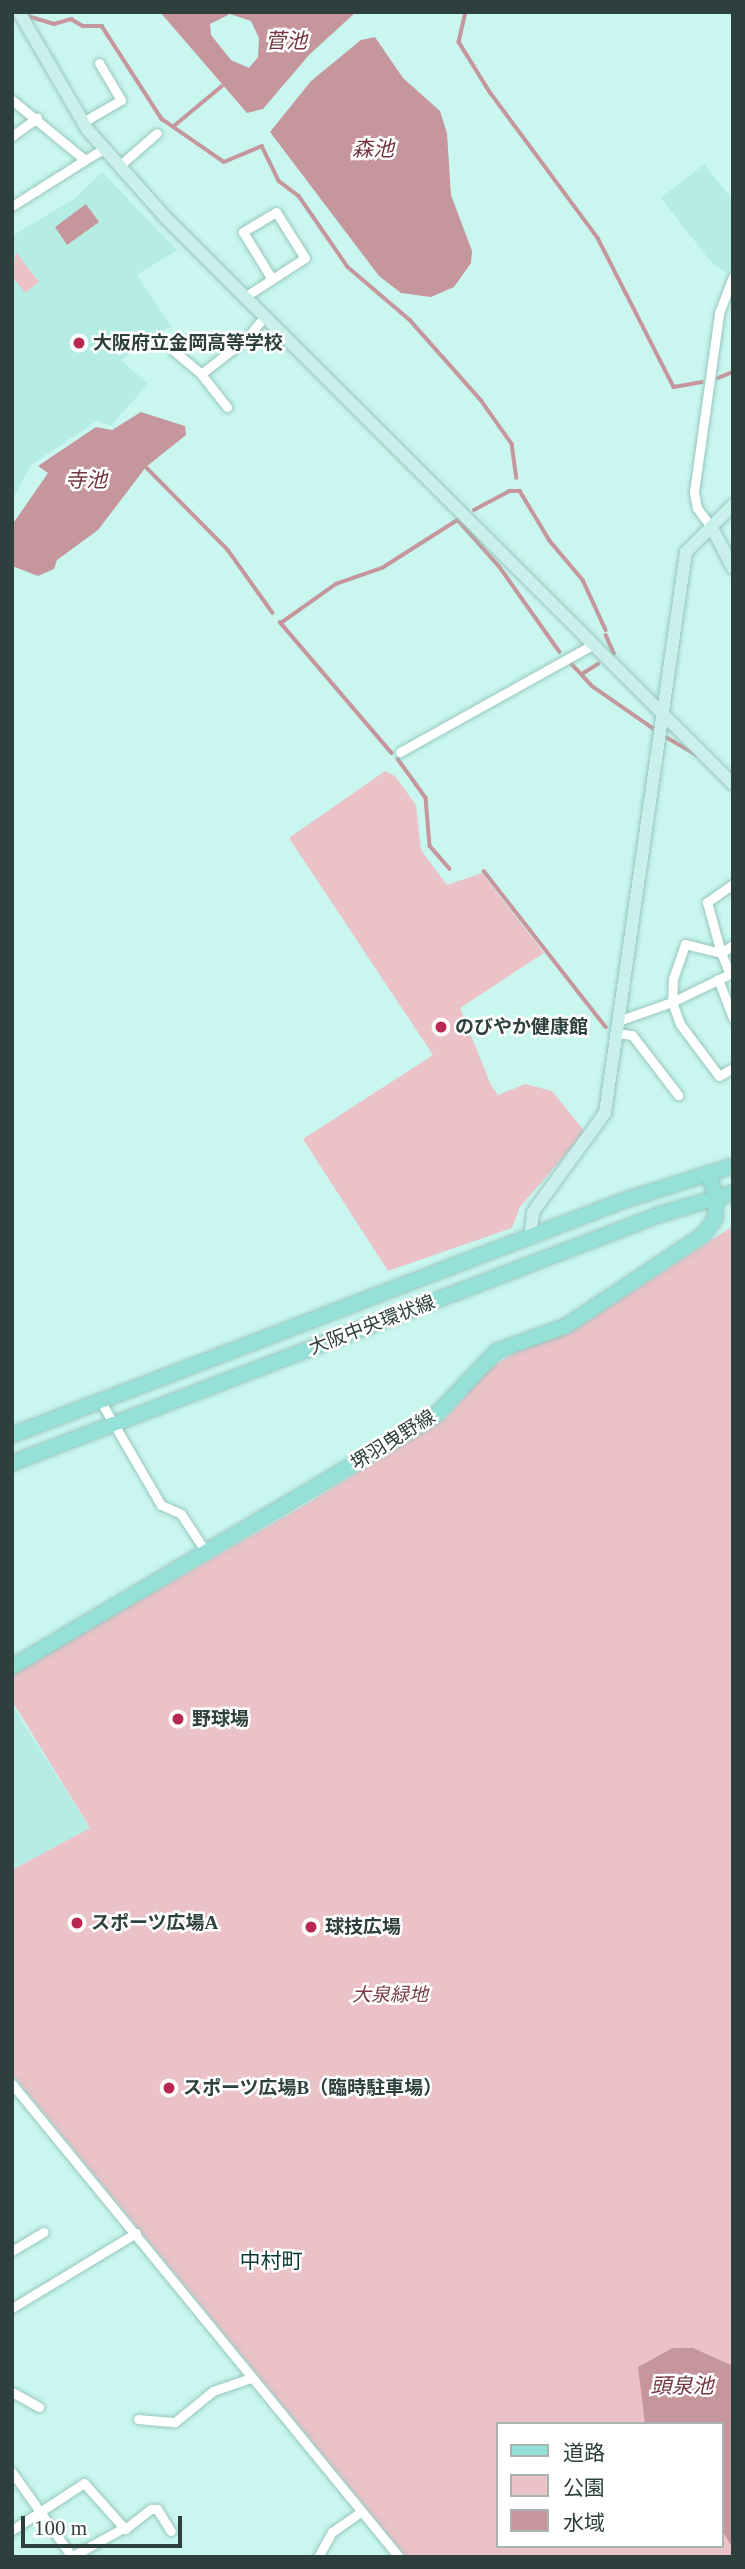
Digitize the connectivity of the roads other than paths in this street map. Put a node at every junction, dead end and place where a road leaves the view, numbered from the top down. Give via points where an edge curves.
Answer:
1 (19, 12) edge
2 (99, 63) dead end
3 (12, 100) edge
4 (37, 118) junction
5 (83, 122) junction
6 (157, 133) dead end
7 (12, 136) edge
8 (103, 149) junction
9 (85, 160) junction
10 (119, 166) junction
11 (12, 206) edge
12 (733, 277) edge
13 (272, 279) junction
14 (246, 296) junction
15 (265, 316) junction
16 (174, 351) dead end
17 (201, 374) junction
18 (227, 407) dead end
19 (733, 505) edge
20 (712, 528) junction
21 (733, 553) edge
22 (733, 568) edge
23 (594, 644) junction
24 (663, 714) junction
25 (400, 752) dead end
26 (733, 784) edge
27 (733, 884) edge
28 (733, 945) edge
29 (721, 953) junction
30 (718, 979) junction
31 (672, 1002) junction
32 (733, 1018) edge
33 (618, 1027) junction
34 (733, 1068) edge
35 (678, 1095) dead end
36 (733, 1166) edge
37 (708, 1173) junction
38 (733, 1194) edge
39 (716, 1197) junction
40 (530, 1238) junction
41 (101, 1402) junction
42 (112, 1425) junction
43 (12, 1435) edge
44 (12, 1462) edge
45 (206, 1552) junction
46 (12, 1667) edge
47 (13, 2085) edge
48 (136, 2233) junction
49 (42, 2236) dead end
50 (12, 2251) edge
51 (12, 2308) edge
52 (251, 2378) junction
53 (12, 2392) edge
54 (39, 2407) dead end
55 (138, 2418) dead end
56 (12, 2472) edge
57 (359, 2513) junction
58 (41, 2514) junction
59 (123, 2528) junction
60 (12, 2530) edge
61 (172, 2531) dead end
62 (71, 2557) edge
63 (318, 2557) edge
64 (399, 2557) edge

1 - 5 street
2 - 5 street via 121,100
3 - 4 street
4 - 7 street
4 - 9 street
5 - 8 street
6 - 10 street
8 - 9 street
8 - 10 street
9 - 11 street
10 - 14 street
12 - 20 street via 719,313 694,492 697,508
13 - 13 street via 304,258 276,212 243,232
13 - 14 street
14 - 15 street
15 - 17 street via 247,338
15 - 23 street
16 - 17 street
17 - 18 street
19 - 20 street
20 - 21 street
20 - 22 street
20 - 24 street via 686,552
23 - 24 street
23 - 25 street
24 - 26 street
24 - 33 street
27 - 29 street via 707,902
28 - 29 street
29 - 30 street via 730,974
29 - 31 street via 685,944 673,978
30 - 31 street
30 - 32 street
31 - 33 street
31 - 34 street via 680,1024 719,1076
33 - 35 street via 632,1035
33 - 40 street via 605,1113 533,1212
36 - 37 main road, 大阪中央環状線
37 - 39 main road
37 - 40 main road, 大阪中央環状線
38 - 39 main road, 大阪中央環状線
39 - 42 main road, 大阪中央環状線 via 661,1214
39 - 45 main road, 堺羽曳野線 via 715,1219 703,1235 566,1326 497,1352 480,1364 435,1416
40 - 41 main road, 大阪中央環状線
41 - 42 street
41 - 43 main road, 大阪中央環状線
42 - 44 main road, 大阪中央環状線
42 - 45 street via 161,1505 181,1514
45 - 46 main road, 堺羽曳野線
47 - 48 street
48 - 51 street
48 - 52 street
49 - 50 street
52 - 55 street via 213,2391 175,2423
52 - 57 street
53 - 54 street
56 - 58 street
57 - 63 street via 332,2532
57 - 64 street
58 - 59 street via 84,2483
58 - 60 street
58 - 62 street
59 - 61 street via 157,2509
59 - 62 street

